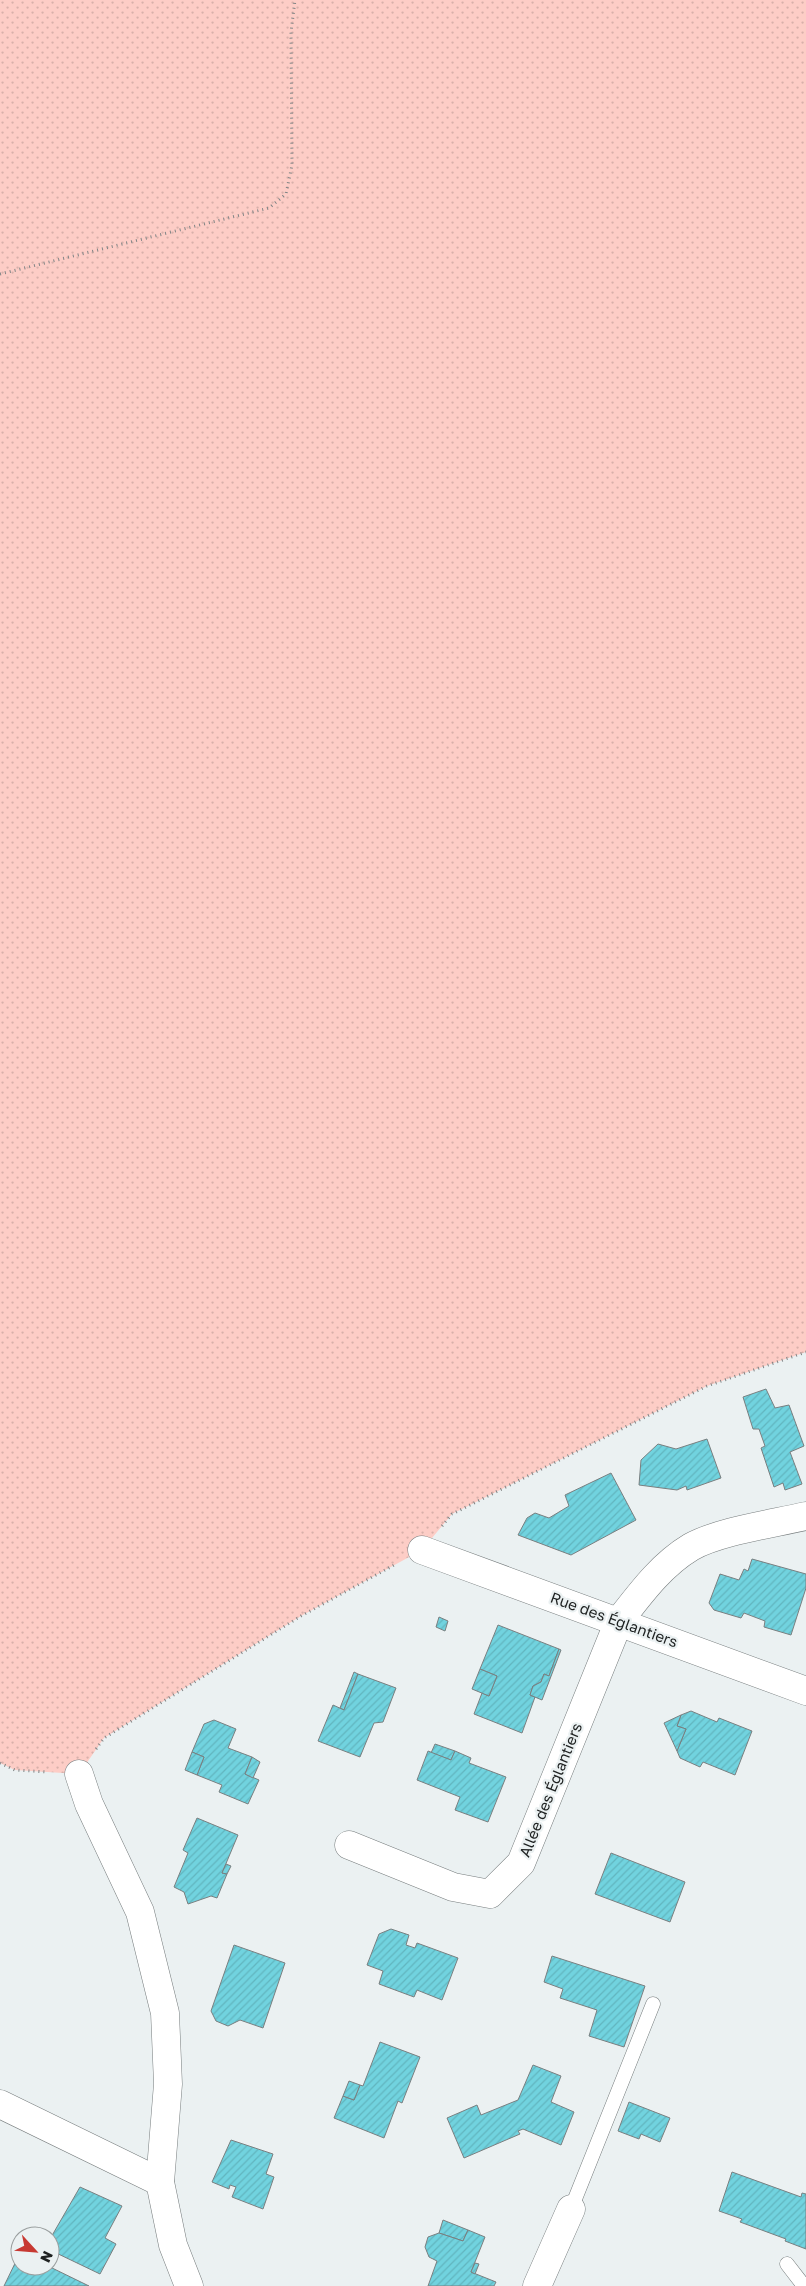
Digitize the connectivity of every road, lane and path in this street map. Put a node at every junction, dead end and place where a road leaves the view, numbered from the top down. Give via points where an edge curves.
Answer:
1 (295, 0) edge
2 (0, 274) edge
3 (806, 1516) edge
4 (422, 1550) dead end
5 (619, 1621) junction
6 (806, 1691) edge
7 (0, 1763) edge
8 (79, 1774) joint
9 (349, 1845) dead end
10 (653, 2004) dead end
11 (0, 2104) edge
12 (160, 2182) junction
13 (571, 2209) joint
14 (787, 2264) dead end
15 (189, 2286) edge
16 (537, 2286) edge
17 (804, 2286) edge

1 - 2 path via 291,32 292,165 286,194 269,208
3 - 5 street via 722,1535 692,1547 645,1587
4 - 5 street, Rue des Églantiers
5 - 6 street, Rue des Églantiers
5 - 9 street, Allée des Églantiers via 521,1863 490,1894 453,1886
7 - 8 path via 16,1770
8 - 12 street via 89,1804 140,1912 165,2013 168,2084
10 - 13 lane
11 - 12 street
12 - 15 street via 174,2245
13 - 16 street
14 - 17 lane

